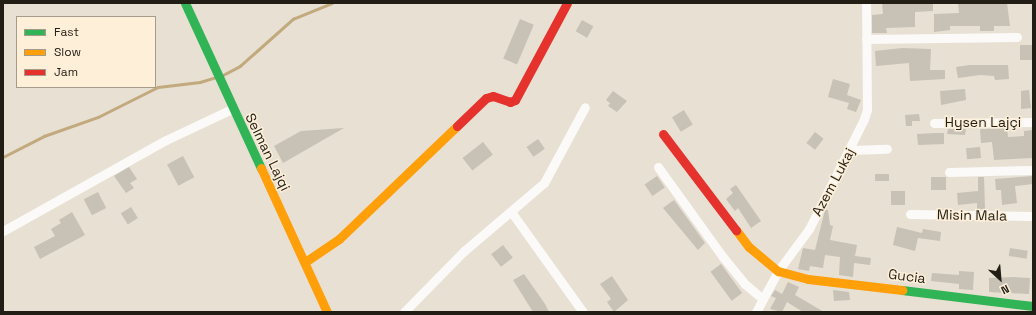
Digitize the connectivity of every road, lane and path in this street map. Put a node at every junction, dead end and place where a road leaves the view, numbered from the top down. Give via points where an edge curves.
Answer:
1 (185, 3) edge
2 (567, 3) edge
3 (866, 3) edge
4 (1017, 36) dead end
5 (866, 39) junction
6 (585, 107) dead end
7 (232, 109) junction
8 (1033, 122) edge
9 (934, 123) dead end
10 (663, 134) dead end
11 (887, 149) dead end
12 (850, 150) junction
13 (658, 167) dead end
14 (1033, 170) edge
15 (949, 172) dead end
16 (512, 213) junction
17 (910, 214) dead end
18 (1033, 216) edge
19 (3, 231) edge
20 (305, 262) junction
21 (778, 271) junction
22 (763, 299) junction
23 (1033, 306) edge
24 (327, 312) edge
25 (404, 312) edge
26 (582, 312) edge
27 (756, 312) edge

1 - 7 street, Selman Lajqi
2 - 20 street via 515,100 510,102 492,96 486,98 339,239
3 - 5 street, Azem Lukaj
4 - 5 street
5 - 12 street, Azem Lukaj via 867,110
6 - 16 street via 548,178 534,195
7 - 19 street via 166,140
7 - 20 street, Selman Lajqi
8 - 9 street, Hysen Lajçi
10 - 21 street via 749,248
11 - 12 street
12 - 21 street, Azem Lukaj via 831,181 809,229
13 - 22 street via 723,257 745,284
14 - 15 street
16 - 25 street via 464,251
16 - 26 street
17 - 18 street, Misin Mala
20 - 24 street, Selman Lajqi
21 - 22 street, Azem Lukaj
21 - 23 street, Gucia via 808,279
22 - 27 street, Azem Lukaj

